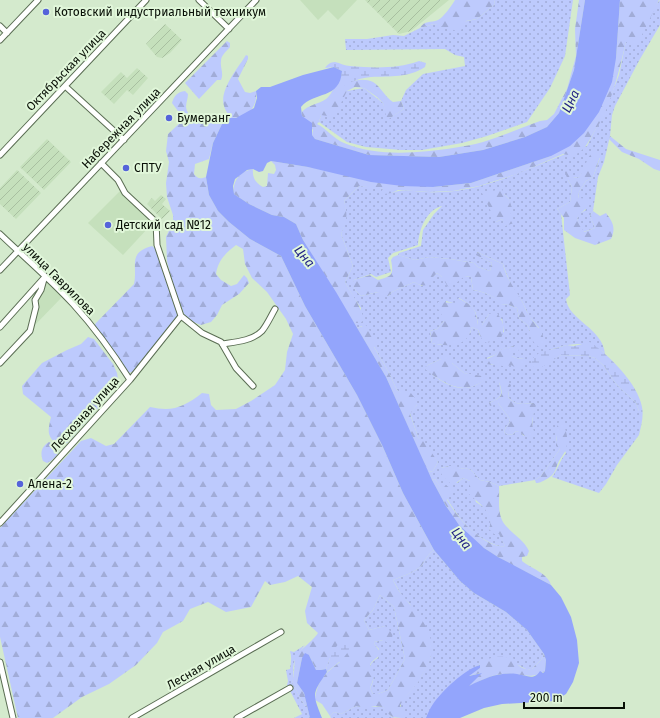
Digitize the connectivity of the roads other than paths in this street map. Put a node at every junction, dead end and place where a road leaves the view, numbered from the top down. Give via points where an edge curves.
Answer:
1 (38, 0) edge
2 (146, 0) edge
3 (199, 0) edge
4 (256, 0) edge
5 (0, 26) edge
6 (229, 29) junction
7 (7, 33) junction
8 (0, 40) edge
9 (65, 86) junction
10 (124, 140) junction
11 (0, 155) edge
12 (101, 163) junction
13 (0, 234) edge
14 (18, 252) junction
15 (0, 270) edge
16 (44, 278) junction
17 (275, 309) dead end
18 (181, 316) junction
19 (0, 327) edge
20 (222, 344) junction
21 (0, 363) edge
22 (130, 380) junction
23 (253, 386) dead end
24 (0, 523) edge
25 (281, 632) dead end
26 (0, 662) edge
27 (290, 688) dead end
28 (13, 718) edge
29 (132, 718) edge
30 (237, 718) edge

1 - 7 street
2 - 9 street, Октябрьская улица
3 - 6 street
4 - 6 street, Набережная улица
5 - 7 street
6 - 10 street, Набережная улица
7 - 8 street
9 - 10 street
9 - 11 street, Октябрьская улица
10 - 12 street, Набережная улица
12 - 14 street, Набережная улица
12 - 18 street via 118,180 125,194 156,222 157,245
13 - 14 street, улица Гаврилова
14 - 15 street, Набережная улица
14 - 16 street, улица Гаврилова
16 - 19 street
16 - 21 street via 35,300 36,307 30,331
16 - 22 street, улица Гаврилова via 88,320
17 - 20 street via 256,335
18 - 20 street via 202,333
18 - 22 street, Лесхозная улица
20 - 23 street via 236,368
22 - 24 street, Лесхозная улица
25 - 29 street, Лесная улица
26 - 28 street
27 - 30 street

